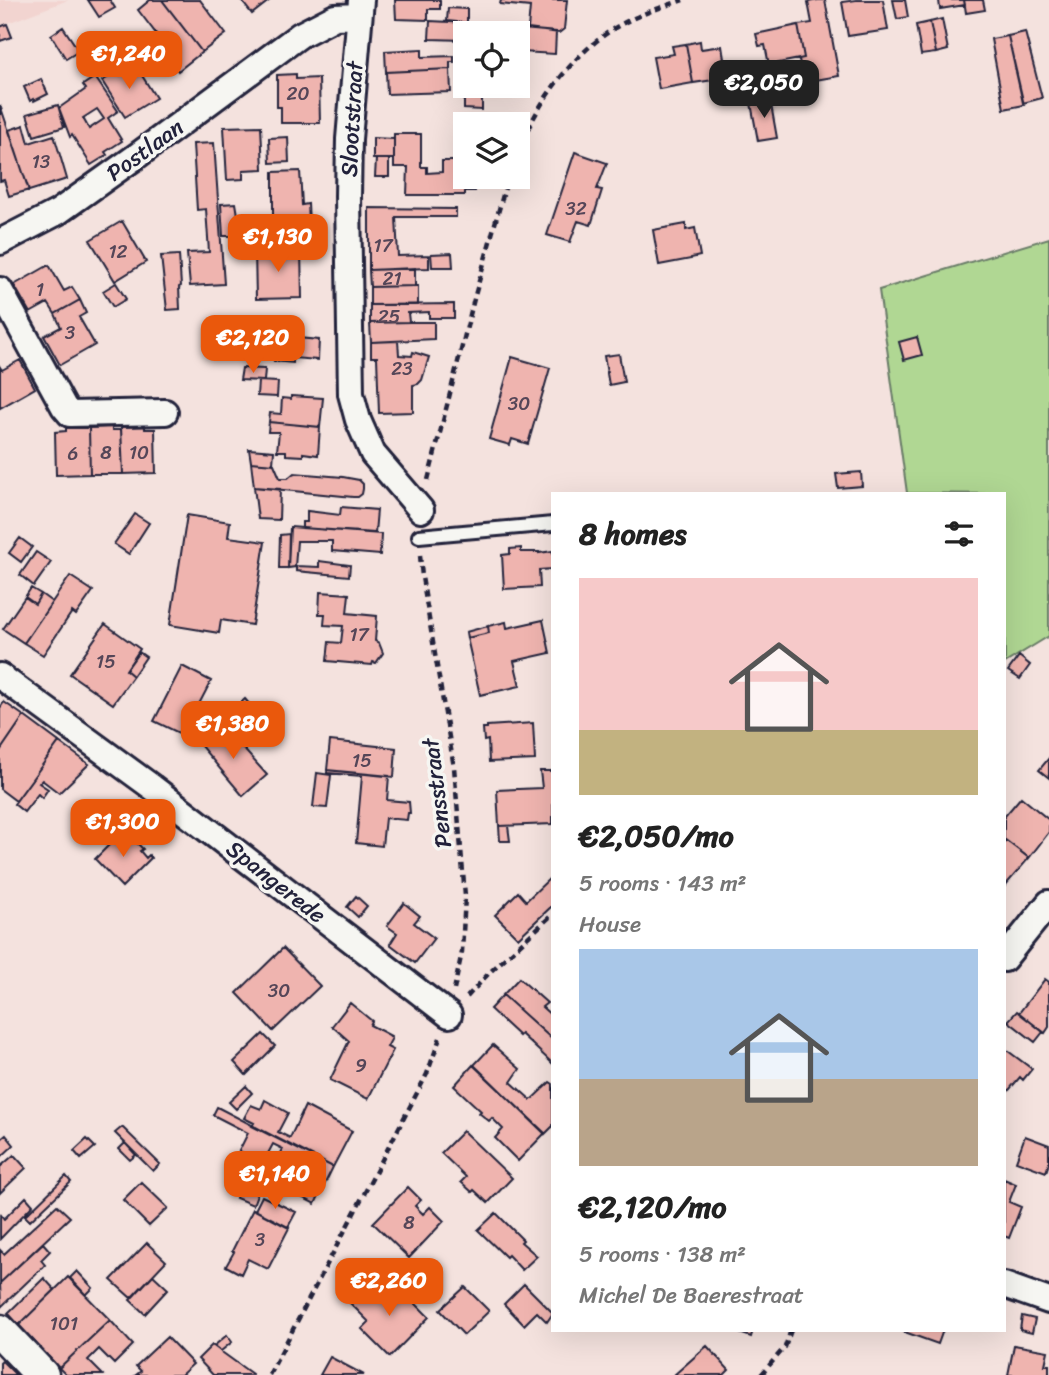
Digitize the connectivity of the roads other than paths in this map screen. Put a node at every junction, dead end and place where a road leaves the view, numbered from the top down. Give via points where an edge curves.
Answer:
1 (360, 8) edge
2 (0, 242) edge
3 (0, 290) edge
4 (165, 412) dead end
5 (421, 510) road end
6 (551, 524) edge
7 (419, 536) road end
8 (0, 676) edge
9 (1049, 903) edge
10 (1006, 957) edge
11 (449, 1015) road end
12 (1006, 1286) edge
13 (1049, 1301) edge
14 (0, 1331) edge
15 (42, 1375) edge

1 - 2 street, Postlaan via 300,35 58,212
1 - 5 street, Slootstraat via 349,139 351,394 373,454
3 - 4 street via 70,414
6 - 7 lane
8 - 11 street, Spangerede
9 - 10 street
12 - 13 street
14 - 15 street

